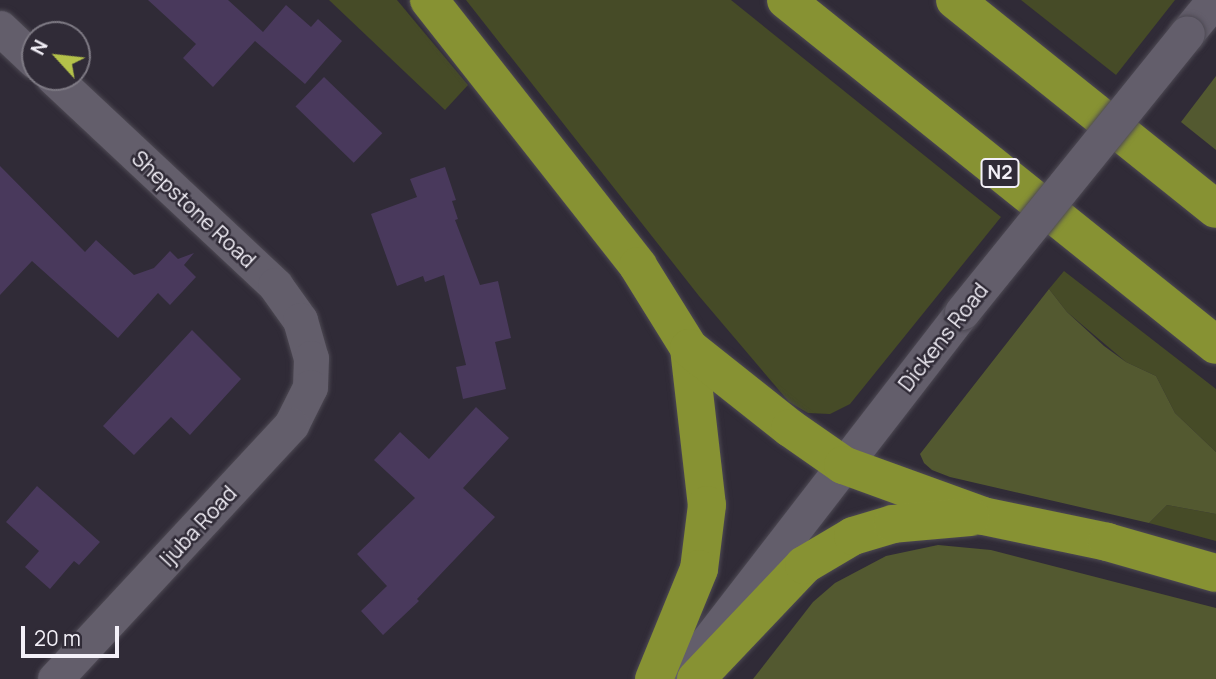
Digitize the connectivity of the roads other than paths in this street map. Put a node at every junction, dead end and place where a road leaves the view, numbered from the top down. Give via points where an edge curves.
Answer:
1 (429, 0) edge
2 (786, 0) edge
3 (955, 0) edge
4 (1214, 0) edge
5 (0, 28) edge
6 (21, 48) edge
7 (68, 91) edge
8 (1216, 209) edge
9 (1216, 345) edge
10 (690, 348) junction
11 (311, 358) joint
12 (843, 465) junction
13 (983, 516) junction
14 (1216, 573) edge
15 (55, 679) edge
16 (654, 679) edge
17 (678, 679) edge
18 (696, 679) edge

1 - 10 highway via 638,266
2 - 9 highway, N2
3 - 8 highway
4 - 12 street, Dickens Road, bridge
5 - 6 street
7 - 11 street, Shepstone Road via 275,285 300,320
10 - 12 highway
10 - 16 highway via 707,505 699,569
11 - 15 street, Ijuba Road via 310,387 291,425
12 - 13 highway
12 - 17 street, Dickens Road
13 - 14 highway via 1107,542
13 - 18 highway via 893,524 853,536 804,565

